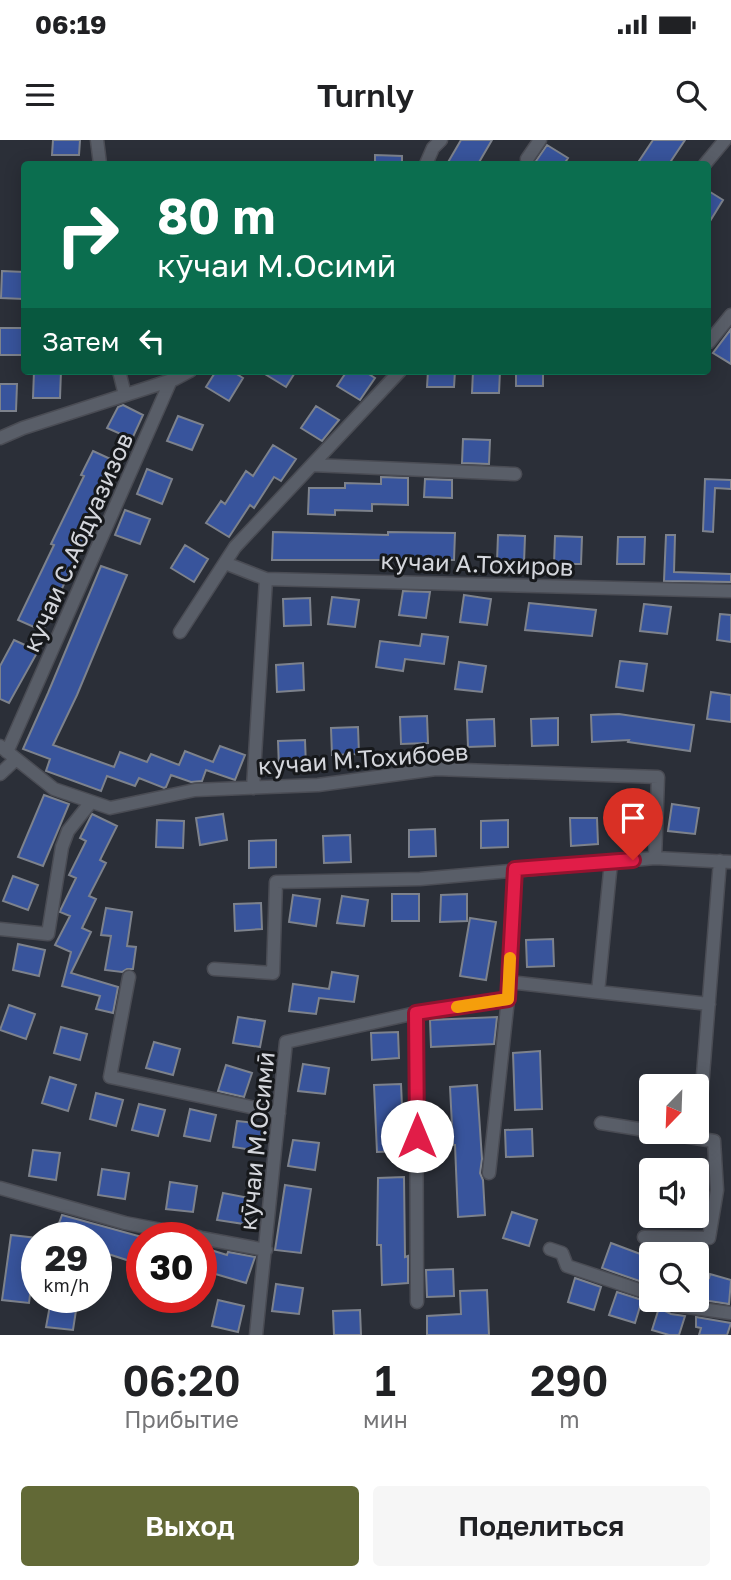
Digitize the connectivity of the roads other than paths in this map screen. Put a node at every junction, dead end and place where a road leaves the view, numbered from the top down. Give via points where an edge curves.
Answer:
1 (97, 140) edge
2 (441, 140) edge
3 (540, 140) edge
4 (725, 140) edge
5 (527, 159) dead end
6 (100, 161) edge
7 (427, 161) edge
8 (708, 161) edge
9 (731, 316) edge
10 (711, 340) edge
11 (121, 375) edge
12 (182, 375) edge
13 (396, 375) edge
14 (172, 380) junction
15 (125, 395) junction
16 (0, 438) edge
17 (312, 465) junction
18 (515, 474) dead end
19 (225, 563) junction
20 (266, 579) junction
21 (731, 591) edge
22 (180, 632) dead end
23 (8, 752) edge
24 (0, 774) edge
25 (253, 788) junction
26 (91, 802) junction
27 (655, 858) junction
28 (725, 861) edge
29 (611, 862) junction
30 (515, 869) junction
31 (0, 929) edge
32 (214, 969) dead end
33 (129, 977) dead end
34 (509, 982) junction
35 (598, 992) junction
36 (508, 999) junction
37 (709, 1004) junction
38 (416, 1013) junction
39 (703, 1074) edge
40 (279, 1113) junction
41 (601, 1123) dead end
42 (639, 1129) edge
43 (709, 1140) edge
44 (489, 1173) dead end
45 (0, 1188) edge
46 (126, 1223) edge
47 (643, 1237) dead end
48 (217, 1241) edge
49 (550, 1249) dead end
50 (266, 1250) junction
51 (639, 1290) edge
52 (417, 1303) dead end
53 (709, 1310) edge
54 (731, 1313) edge
55 (256, 1335) edge

1 - 6 street
2 - 7 street
3 - 5 street
4 - 8 street
9 - 10 street
11 - 15 street
12 - 14 street
13 - 17 street
14 - 15 street
14 - 23 street, кучаи С.Абдуазизов
15 - 16 street
17 - 18 street
17 - 19 street
19 - 20 street, кучаи А.Тохиров
19 - 22 street
20 - 21 street, кучаи А.Тохиров
20 - 25 street
23 - 24 street
23 - 26 street, кучаи М.Тохибоев via 54,789
25 - 26 street, кучаи М.Тохибоев via 195,790 110,808
25 - 27 street, кучаи М.Тохибоев via 318,785 436,769 658,777
26 - 31 street via 68,831 62,847 48,934
27 - 28 street
27 - 29 street
28 - 37 street
29 - 30 street
29 - 35 street
30 - 32 street via 421,879 276,882 273,973
30 - 34 street
33 - 40 street via 110,1077
34 - 35 street
34 - 36 street
35 - 37 street
36 - 38 street, кӯчаи М.Осимӣ
36 - 44 street
37 - 39 street
38 - 40 street, кӯчаи М.Осимӣ via 286,1042
38 - 52 street
40 - 50 street, кӯчаи М.Осимӣ
41 - 42 street
43 - 47 street via 714,1141 717,1189 709,1238
45 - 46 street, кӯчаи М.Осимӣ
48 - 50 street, кӯчаи М.Осимӣ
49 - 51 street via 562,1253 567,1266
50 - 55 street, кӯчаи М.Осимӣ
53 - 54 street

